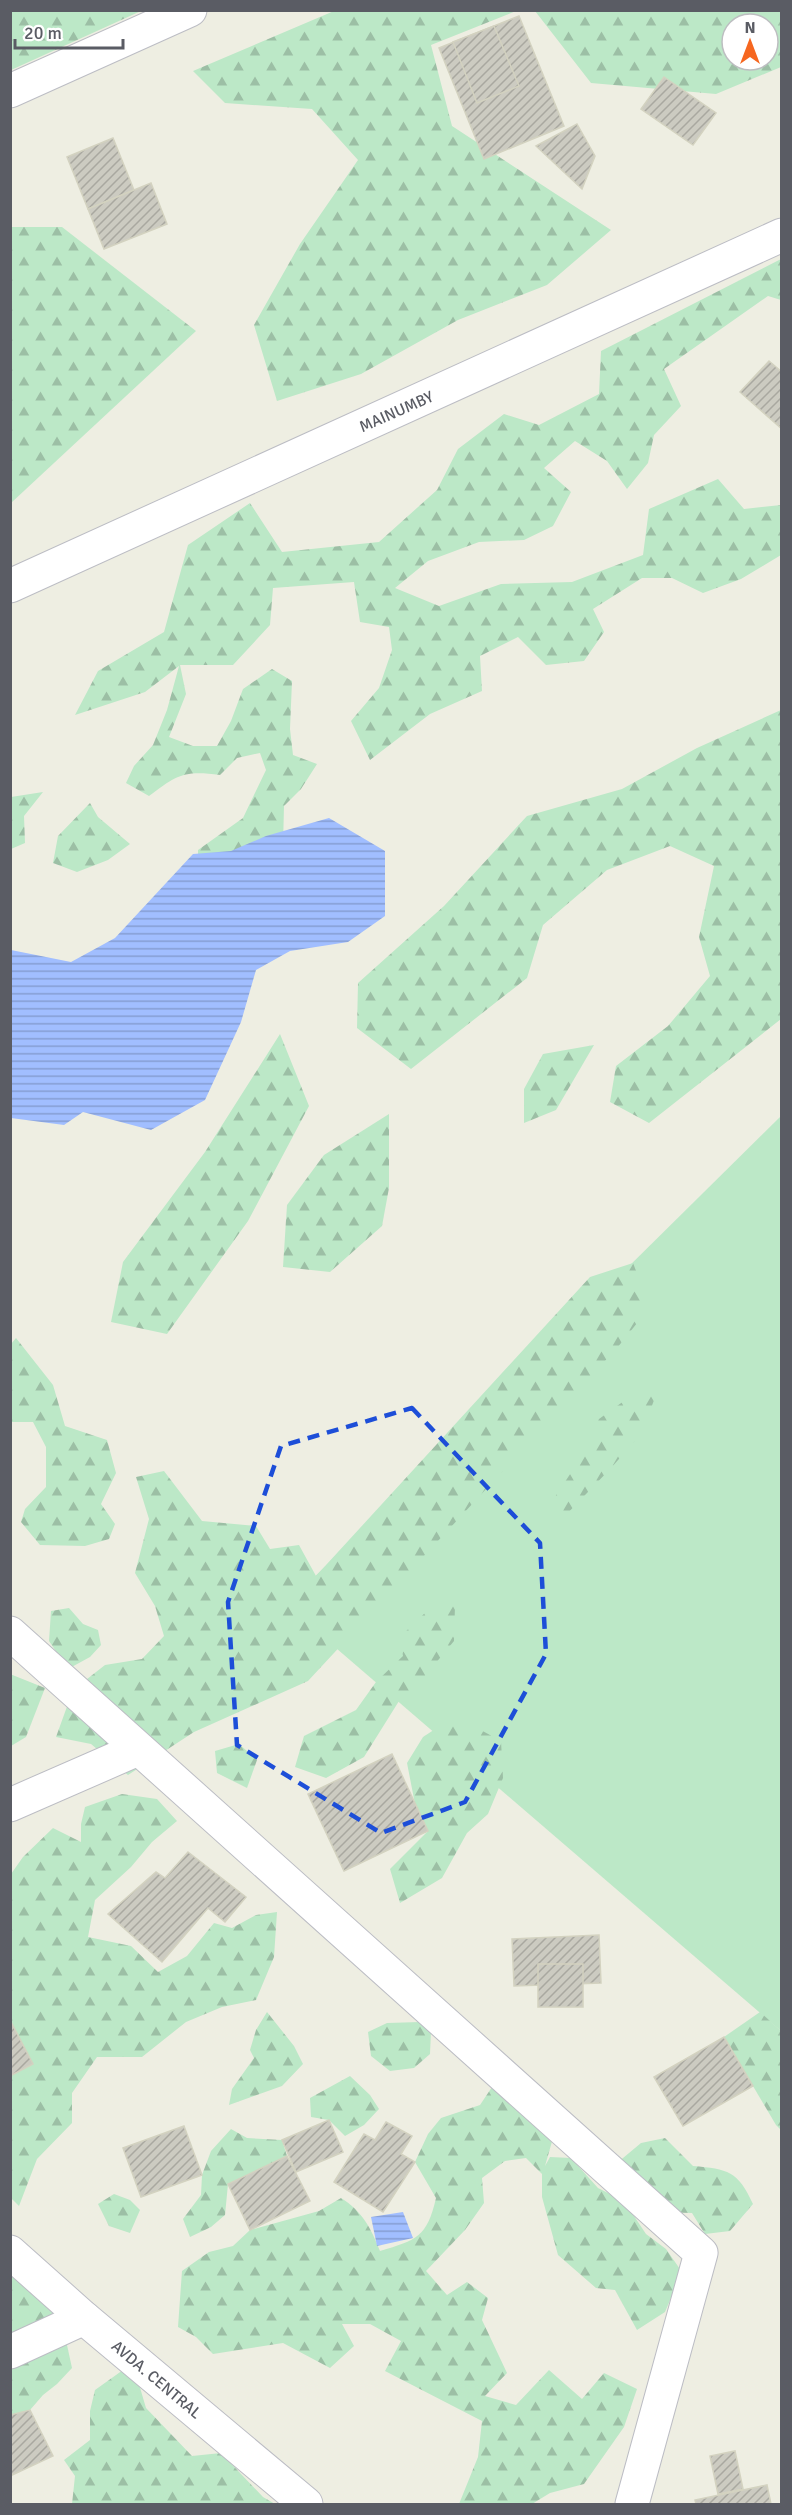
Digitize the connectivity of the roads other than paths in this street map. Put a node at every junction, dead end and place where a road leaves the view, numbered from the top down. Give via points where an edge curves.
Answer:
1 (190, 10) edge
2 (10, 91) edge
3 (782, 235) edge
4 (10, 586) edge
5 (10, 1634) edge
6 (138, 1749) junction
7 (10, 1805) edge
8 (18, 2269) edge
9 (84, 2318) junction
10 (10, 2352) edge
11 (306, 2505) edge
12 (632, 2505) edge

1 - 2 street
3 - 4 street, MAINUMBY
5 - 6 street
6 - 7 street
6 - 12 street via 701,2253
8 - 9 street, AVDA. CENTRAL
9 - 10 street
9 - 11 street, AVDA. CENTRAL

